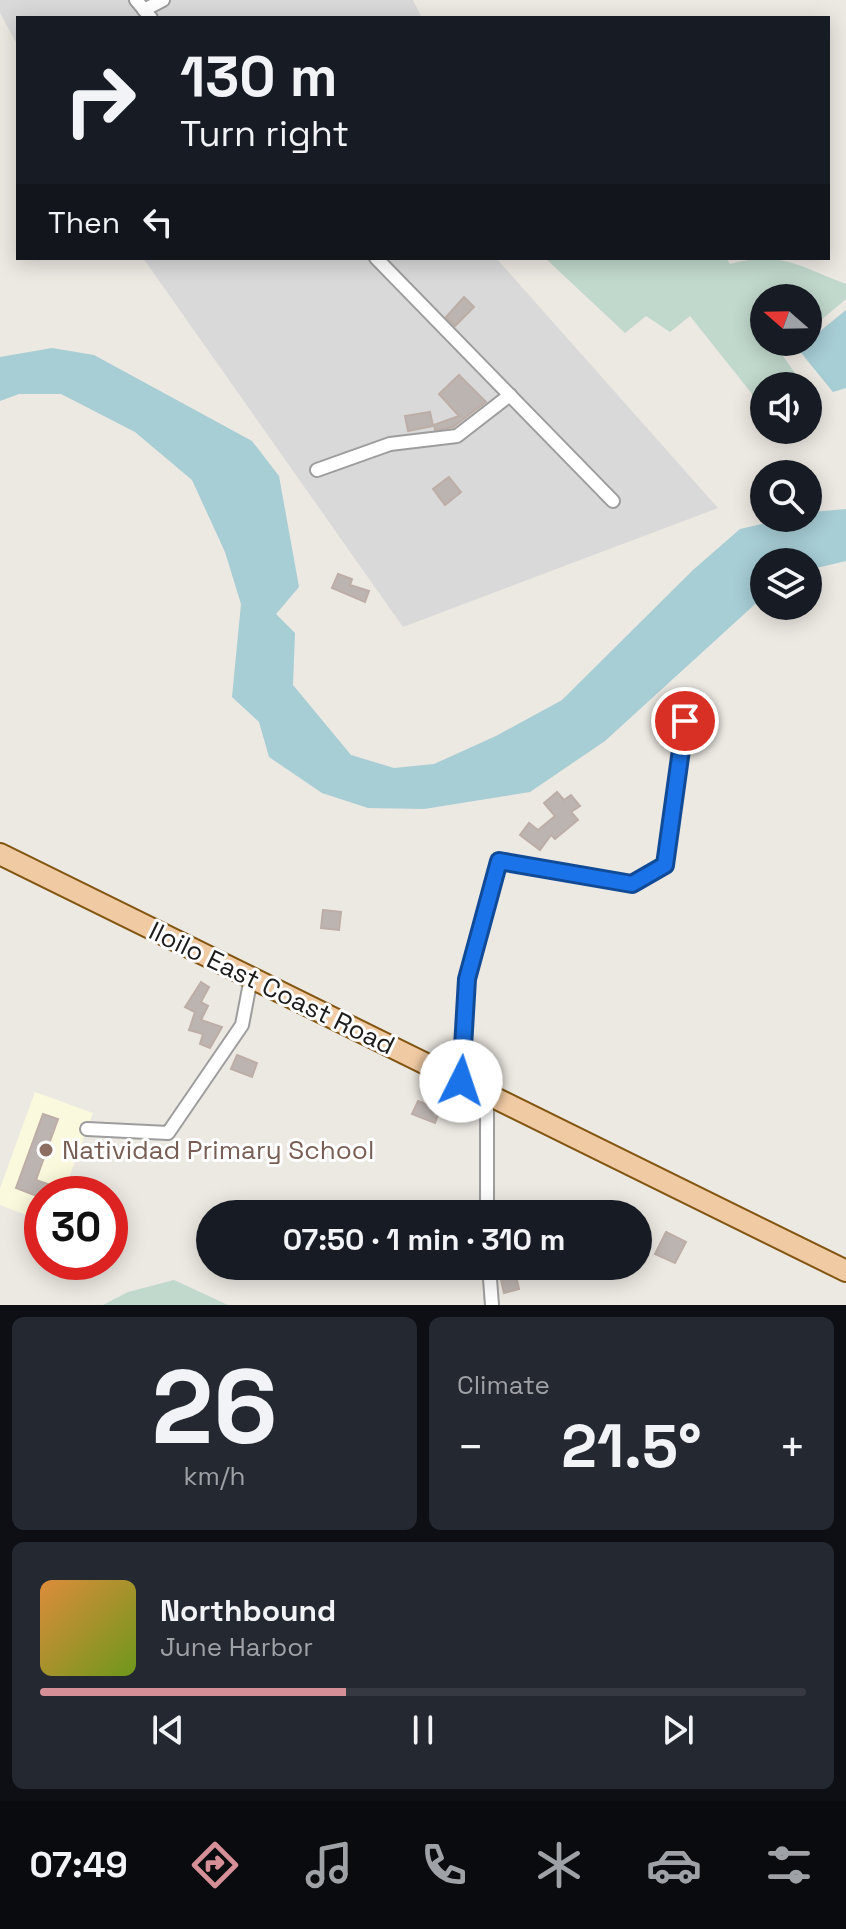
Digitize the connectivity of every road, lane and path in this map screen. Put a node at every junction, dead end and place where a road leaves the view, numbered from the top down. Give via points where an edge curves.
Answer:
1 (163, 0) edge
2 (144, 9) edge
3 (378, 260) edge
4 (510, 395) junction
5 (317, 470) dead end
6 (613, 501) dead end
7 (685, 721) dead end
8 (0, 854) edge
9 (251, 978) junction
10 (461, 1081) junction
11 (487, 1094) junction
12 (87, 1129) dead end
13 (487, 1200) edge
14 (846, 1271) edge
15 (490, 1280) edge
16 (492, 1305) edge

1 - 2 street
3 - 4 street
4 - 5 street via 457,436 390,444
4 - 6 street
7 - 10 street via 665,865 632,884 499,861 467,979
8 - 9 main road, Iloilo East Coast Road
9 - 10 main road, Iloilo East Coast Road
9 - 12 street via 242,1025 168,1133
10 - 11 main road, Iloilo East Coast Road
11 - 13 street
11 - 14 main road, Iloilo East Coast Road
15 - 16 street

